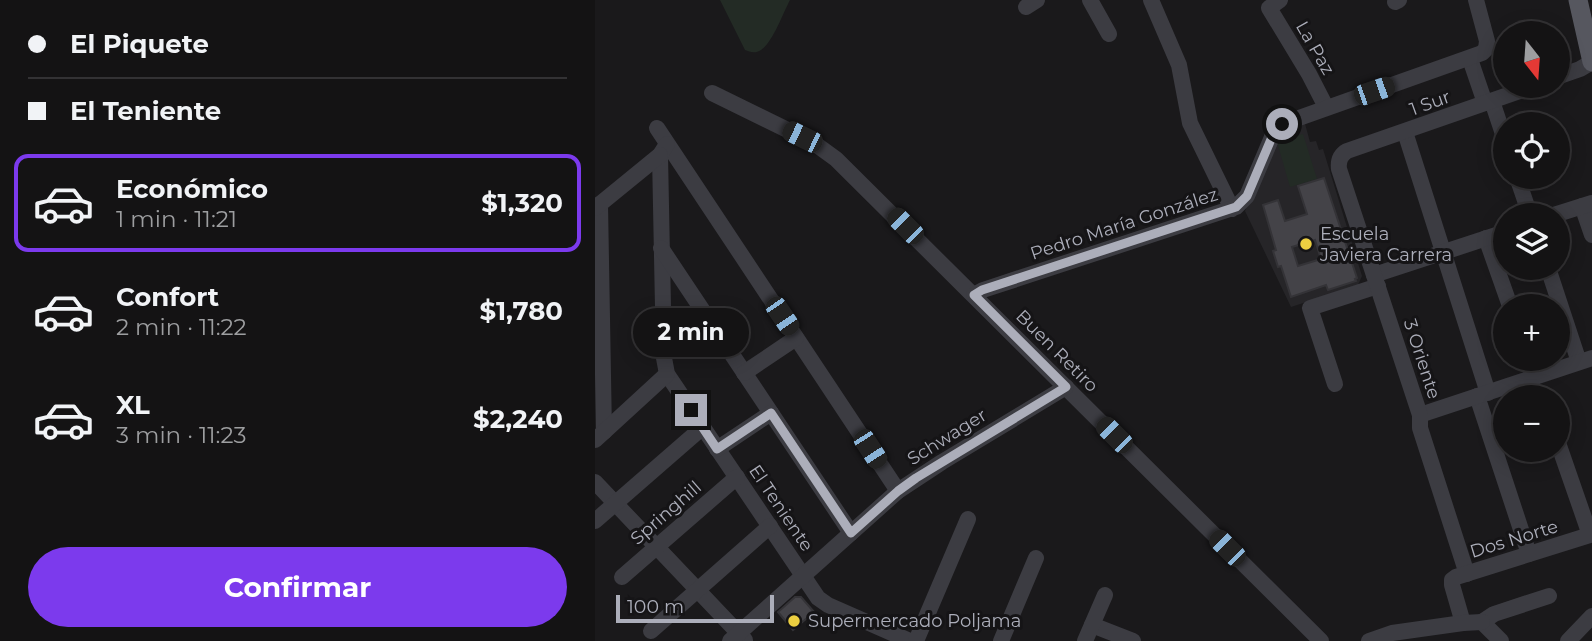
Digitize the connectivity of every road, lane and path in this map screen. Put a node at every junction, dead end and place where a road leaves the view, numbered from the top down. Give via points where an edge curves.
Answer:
1 (1090, 0) edge
2 (1151, 0) edge
3 (1476, 0) edge
4 (1578, 0) edge
5 (1275, 4) edge
6 (1109, 34) dead end
7 (1471, 58) junction
8 (1592, 62) edge
9 (1570, 72) edge
10 (712, 93) dead end
11 (1500, 98) edge
12 (1488, 102) junction
13 (1327, 107) junction
14 (1493, 113) edge
15 (657, 128) dead end
16 (1405, 132) junction
17 (663, 149) junction
18 (1340, 158) joint
19 (1587, 204) edge
20 (597, 206) edge
21 (1232, 209) junction
22 (1570, 210) edge
23 (1592, 235) edge
24 (1493, 236) edge
25 (1486, 238) junction
26 (661, 248) junction
27 (1445, 252) junction
28 (1376, 280) junction
29 (1553, 280) edge
30 (1506, 294) edge
31 (974, 295) junction
32 (796, 338) junction
33 (1585, 360) edge
34 (1532, 371) edge
35 (744, 373) junction
36 (667, 374) junction
37 (1534, 377) junction
38 (1335, 384) dead end
39 (1066, 387) junction
40 (1482, 394) junction
41 (771, 413) junction
42 (1420, 415) junction
43 (703, 427) junction
44 (599, 436) edge
45 (717, 449) junction
46 (1565, 462) edge
47 (737, 477) junction
48 (595, 482) edge
49 (898, 491) junction
50 (615, 503) junction
51 (968, 519) dead end
52 (595, 521) edge
53 (770, 526) junction
54 (851, 533) junction
55 (656, 547) junction
56 (1529, 554) junction
57 (1036, 558) dead end
58 (1467, 573) junction
59 (803, 576) junction
60 (622, 578) dead end
61 (697, 591) junction
62 (1105, 595) dead end
63 (1549, 596) dead end
64 (1592, 616) edge
65 (1482, 622) junction
66 (1463, 623) junction
67 (1092, 625) junction
68 (652, 631) dead end
69 (738, 639) edge
70 (910, 641) edge
71 (916, 641) edge
72 (1001, 641) edge
73 (1085, 641) edge
74 (1133, 641) edge
75 (1321, 641) edge
76 (1369, 641) edge
77 (1501, 641) edge
78 (1567, 641) edge

1 - 6 street
2 - 21 street, Pedro María González via 1179,65 1191,123
3 - 7 street via 1487,41 1486,49
4 - 8 main road
5 - 13 street, La Paz
7 - 12 street
7 - 13 street
8 - 9 street
10 - 31 street, Buen Retiro via 825,150
11 - 12 street, 1 Sur
12 - 14 street
12 - 16 street, 1 Sur
13 - 21 street via 1277,127 1247,196
15 - 17 street
16 - 18 street, 1 Sur via 1347,151
16 - 27 street
17 - 20 street
17 - 26 street, El Teniente
17 - 32 street
18 - 28 street, 3 Oriente via 1339,169
19 - 22 street
19 - 23 street
20 - 44 street
21 - 31 street, Pedro María González
24 - 25 street
25 - 27 street
25 - 30 street
26 - 35 street
26 - 36 street, El Teniente
27 - 28 street
27 - 40 street
28 - 38 street via 1310,308
28 - 42 street, 3 Oriente
29 - 33 street
31 - 39 street, Buen Retiro
32 - 35 street
32 - 49 street
33 - 37 street
34 - 37 street
35 - 41 street
36 - 43 street, El Teniente
36 - 44 street
37 - 40 street
39 - 49 street, Schwager
39 - 75 street, Buen Retiro
40 - 42 street
40 - 56 street
41 - 45 street
41 - 54 street
42 - 58 street, 3 Oriente via 1420,428
43 - 45 street, El Teniente
43 - 50 street
45 - 47 street, El Teniente
46 - 56 street, Dos Norte via 1590,535
47 - 53 street, El Teniente
47 - 55 street, Springhill
48 - 50 street
49 - 54 street, Schwager
50 - 52 street
50 - 55 street
51 - 71 street
53 - 59 street, El Teniente
53 - 61 street
54 - 59 street, Schwager
55 - 60 street, Springhill
55 - 61 street
56 - 58 street, Dos Norte
57 - 72 street
58 - 66 street, Dos Norte via 1452,580
59 - 69 street, Schwager
59 - 70 street, El Teniente via 823,602
61 - 68 street
61 - 69 street
62 - 67 street
63 - 65 street
64 - 78 street
65 - 66 street
65 - 77 street
66 - 76 street via 1392,633
67 - 73 street
67 - 74 street

